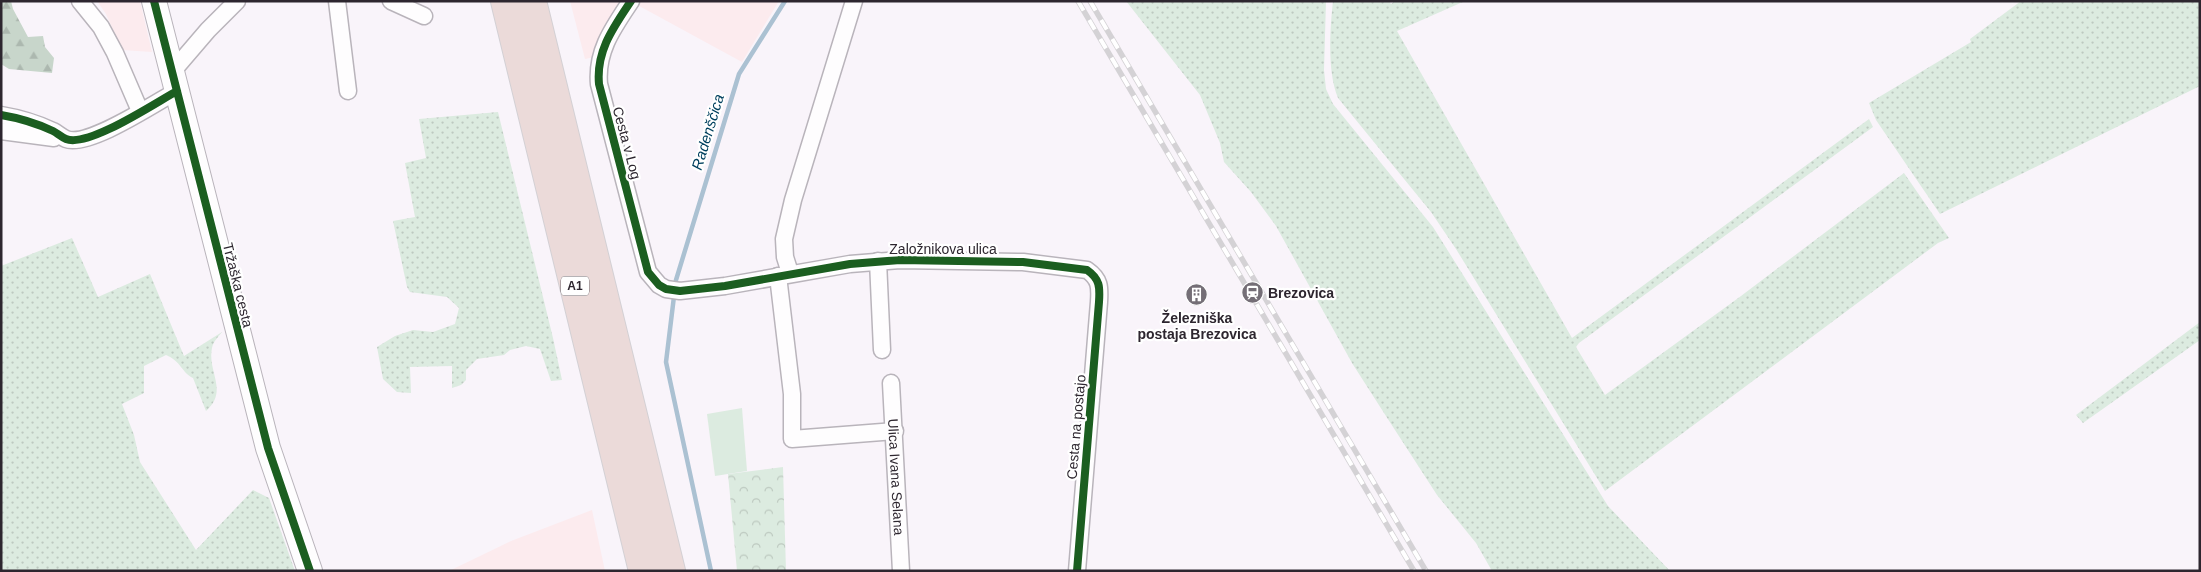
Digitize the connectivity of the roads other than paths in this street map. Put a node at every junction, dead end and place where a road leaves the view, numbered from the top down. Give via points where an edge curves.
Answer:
1 (80, 1) edge
2 (154, 1) edge
3 (238, 1) edge
4 (337, 1) edge
5 (391, 1) edge
6 (505, 1) edge
7 (532, 1) edge
8 (631, 1) edge
9 (854, 1) edge
10 (424, 16) dead end
11 (175, 82) junction
12 (348, 91) dead end
13 (140, 111) junction
14 (1, 115) edge
15 (1, 131) edge
16 (66, 139) junction
17 (878, 261) junction
18 (784, 275) junction
19 (1100, 286) joint
20 (882, 350) dead end
21 (891, 384) dead end
22 (895, 432) junction
23 (310, 571) edge
24 (643, 571) edge
25 (671, 571) edge
26 (901, 571) edge
27 (1077, 571) edge

1 - 13 street via 101,27
2 - 11 main road, Tržaška cesta
3 - 11 street via 208,30
4 - 12 street
5 - 10 street
6 - 24 highway, A1
7 - 25 highway, A1
8 - 18 street, Cesta v Log via 600,55 598,72 648,272 659,285 673,290 724,286
9 - 18 street via 791,208 784,239
11 - 13 street
11 - 23 main road, Tržaška cesta via 268,448
13 - 16 street via 93,136 80,140
14 - 16 street via 19,118
15 - 16 street
17 - 18 street, Založnikova ulica
17 - 19 street, Založnikova ulica via 952,259 1023,262 1088,270 1096,276
17 - 20 street
18 - 22 street via 792,439
19 - 27 street, Cesta na postajo
21 - 22 street, Ulica Ivana Selana
22 - 26 street, Ulica Ivana Selana

